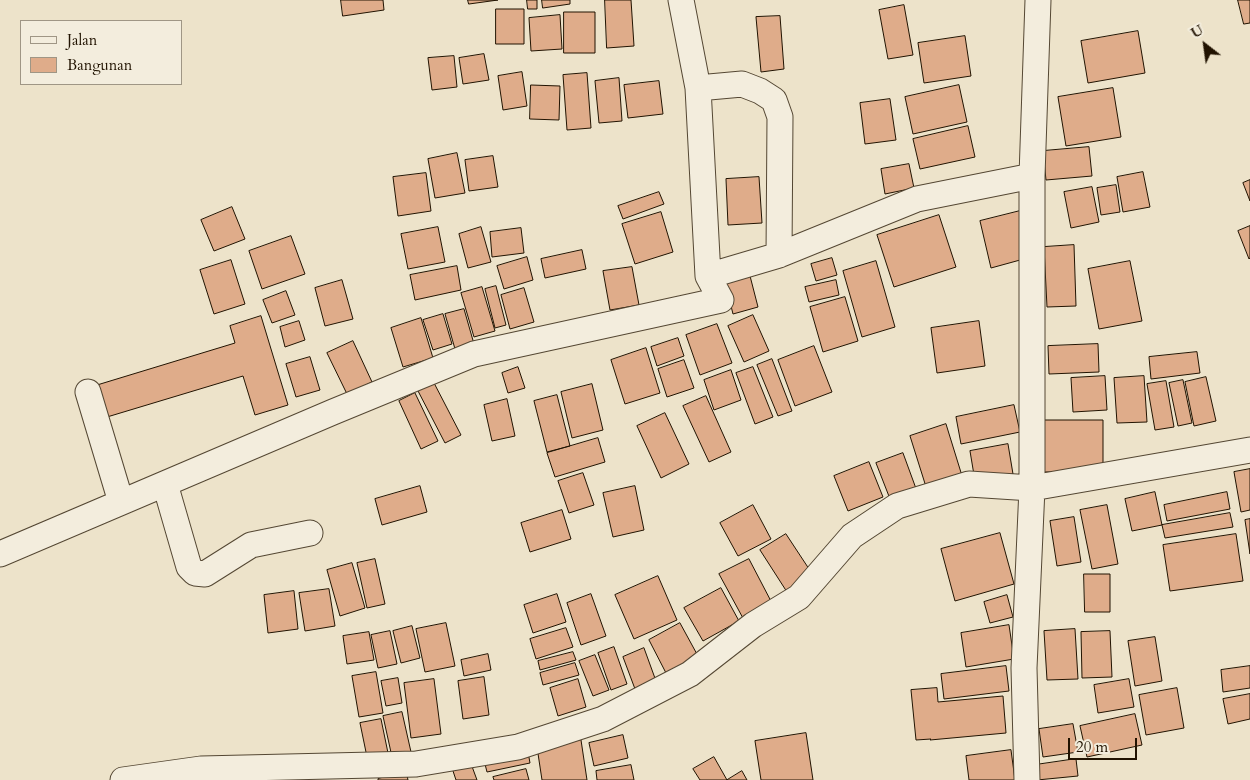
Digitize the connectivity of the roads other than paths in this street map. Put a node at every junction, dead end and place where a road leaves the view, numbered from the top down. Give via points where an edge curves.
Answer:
1 (681, 0) edge
2 (1038, 0) edge
3 (698, 88) junction
4 (1032, 176) junction
5 (779, 256) junction
6 (708, 276) junction
7 (88, 392) dead end
8 (1250, 450) edge
9 (165, 484) junction
10 (1032, 488) junction
11 (121, 502) junction
12 (310, 533) dead end
13 (0, 554) edge
14 (203, 775) edge
15 (123, 780) edge
16 (1027, 780) edge

1 - 3 street
2 - 4 street
3 - 5 street via 742,84 760,90 774,100 780,117
3 - 6 street
4 - 5 street via 917,199
4 - 10 street
5 - 6 street
6 - 9 street via 721,300 474,354
7 - 11 street
8 - 10 street
9 - 11 street
9 - 12 street via 188,567 195,573 205,574 251,545
10 - 14 street via 969,484 897,506 852,536 799,597 753,625 690,674 586,724 518,747 416,764
10 - 16 street via 1024,668
11 - 13 street
14 - 15 street

